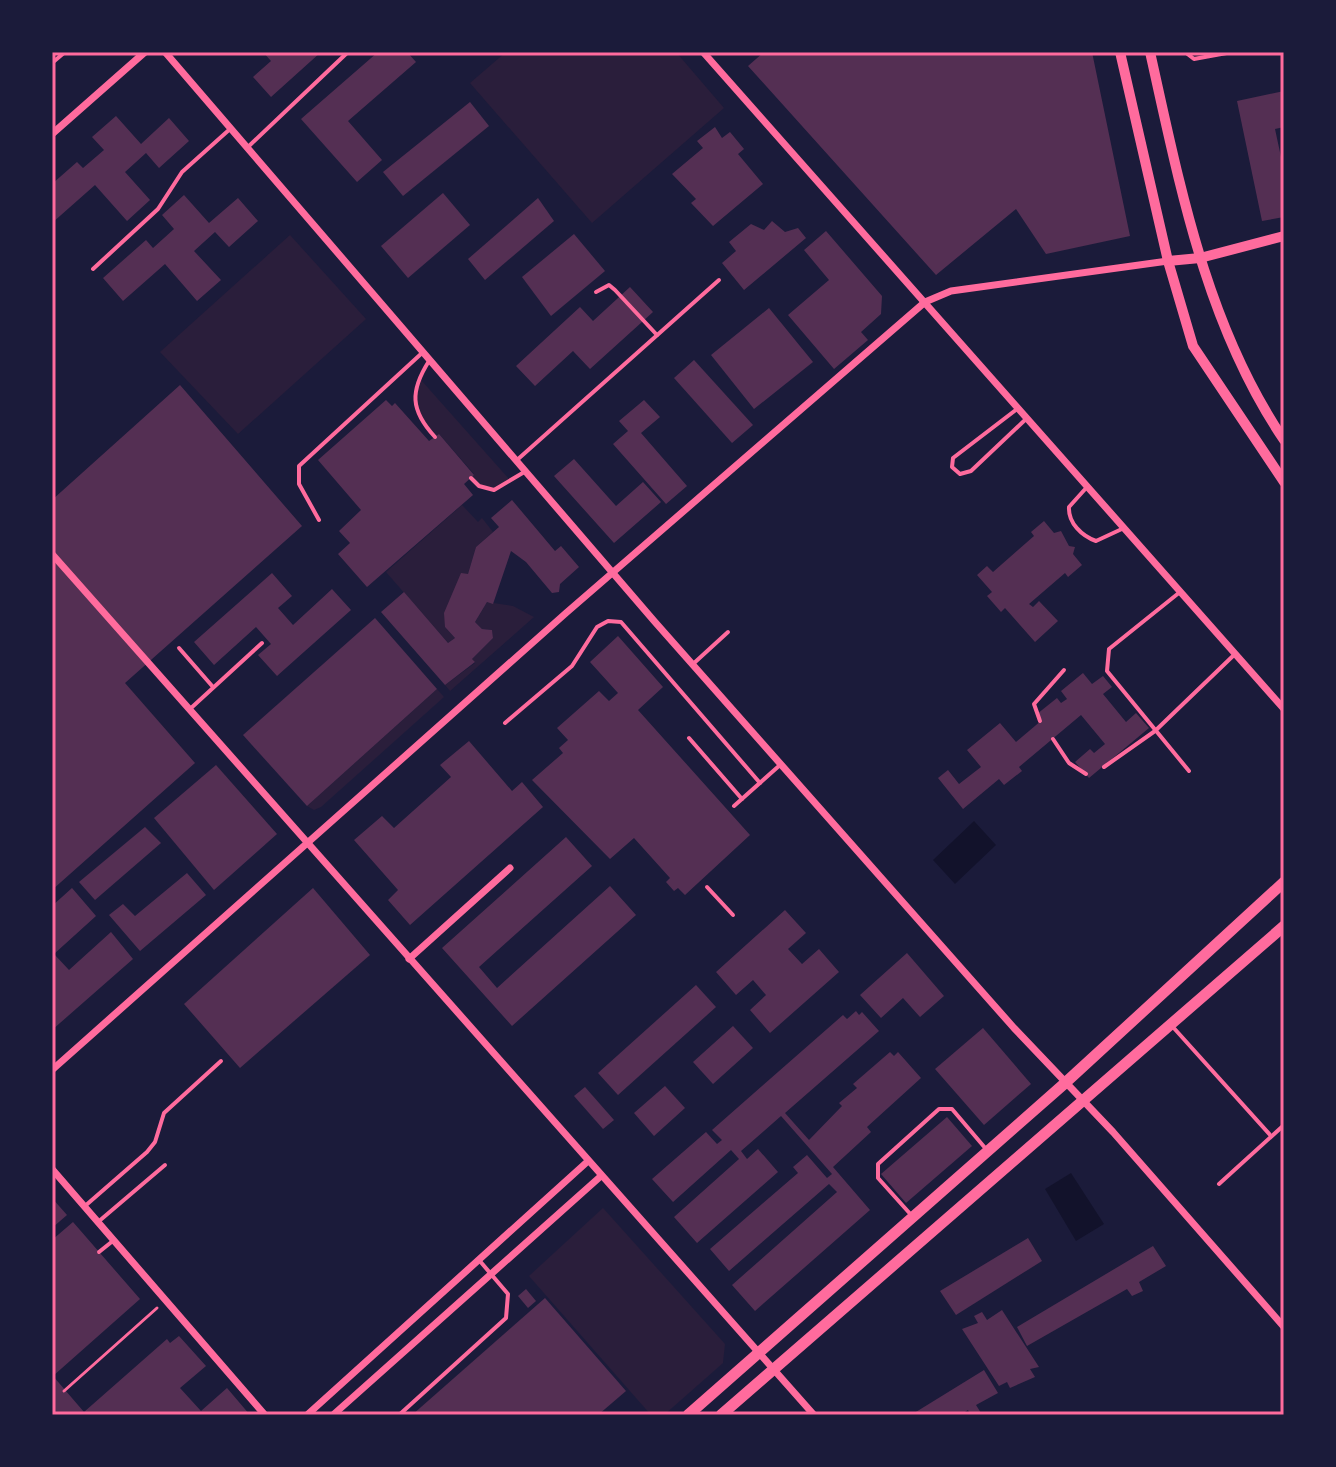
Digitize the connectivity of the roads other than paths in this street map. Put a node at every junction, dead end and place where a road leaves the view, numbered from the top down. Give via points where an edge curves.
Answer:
1 (65, 52) edge
2 (145, 52) edge
3 (165, 52) edge
4 (348, 52) edge
5 (703, 52) edge
6 (717, 52) edge
7 (1120, 52) edge
8 (1150, 52) edge
9 (1185, 52) edge
10 (1232, 52) edge
11 (709, 59) junction
12 (52, 63) edge
13 (232, 127) junction
14 (52, 134) edge
15 (249, 146) junction
16 (1284, 236) edge
17 (1200, 258) junction
18 (1168, 261) junction
19 (93, 269) dead end
20 (719, 280) dead end
21 (596, 292) dead end
22 (925, 302) junction
23 (657, 335) junction
24 (424, 351) junction
25 (430, 359) junction
26 (1019, 407) junction
27 (1028, 417) junction
28 (435, 437) dead end
29 (1284, 440) edge
30 (517, 460) junction
31 (526, 471) junction
32 (471, 478) dead end
33 (1284, 482) edge
34 (1087, 487) junction
35 (319, 520) dead end
36 (1124, 528) junction
37 (52, 554) edge
38 (613, 572) junction
39 (1180, 592) junction
40 (728, 632) dead end
41 (262, 643) dead end
42 (179, 648) dead end
43 (1235, 654) junction
44 (693, 664) junction
45 (1064, 670) dead end
46 (213, 687) junction
47 (1284, 709) edge
48 (189, 710) junction
49 (1040, 721) dead end
50 (505, 723) dead end
51 (1155, 731) junction
52 (689, 738) dead end
53 (1053, 739) dead end
54 (781, 764) junction
55 (1104, 767) dead end
56 (1189, 771) dead end
57 (1086, 774) dead end
58 (760, 783) junction
59 (742, 799) junction
60 (734, 806) dead end
61 (307, 843) junction
62 (510, 868) dead end
63 (1284, 882) edge
64 (707, 887) dead end
65 (733, 915) dead end
66 (1284, 926) edge
67 (409, 959) junction
68 (1170, 1024) junction
69 (221, 1061) dead end
70 (52, 1070) edge
71 (1064, 1084) junction
72 (1082, 1101) junction
73 (1284, 1125) edge
74 (1271, 1136) junction
75 (988, 1151) junction
76 (587, 1162) junction
77 (165, 1165) dead end
78 (52, 1169) edge
79 (601, 1176) junction
80 (1219, 1184) dead end
81 (85, 1206) junction
82 (913, 1217) junction
83 (98, 1222) junction
84 (114, 1240) junction
85 (99, 1252) dead end
86 (479, 1260) junction
87 (491, 1272) junction
88 (424, 1308) junction
89 (437, 1322) junction
90 (1284, 1327) edge
91 (757, 1353) junction
92 (772, 1369) junction
93 (265, 1415) edge
94 (307, 1415) edge
95 (333, 1415) edge
96 (399, 1415) edge
97 (688, 1415) edge
98 (721, 1415) edge
99 (814, 1415) edge

1 - 12 lane
2 - 14 street
3 - 13 street
4 - 15 lane
5 - 11 street
6 - 11 street
7 - 18 main road
8 - 17 main road
9 - 10 lane via 1194,59
11 - 22 street
13 - 15 street
13 - 19 lane via 182,172 158,209
15 - 24 street
16 - 17 main road
17 - 18 main road
17 - 29 main road via 1221,326
18 - 22 street via 951,291
18 - 33 main road via 1193,346
20 - 23 lane
21 - 23 lane via 609,285
22 - 26 street
22 - 38 street
23 - 30 lane
24 - 25 street
24 - 35 lane via 299,466 299,484
25 - 28 lane via 417,380 413,402
25 - 30 street
26 - 27 street
26 - 27 lane via 953,458 952,467 960,474 971,471
27 - 34 street
30 - 31 street
31 - 32 lane via 494,490
31 - 38 street
34 - 36 street
34 - 36 lane via 1069,507 1080,530 1100,541
36 - 39 street
37 - 48 street
38 - 44 street
38 - 61 street
39 - 43 street
39 - 51 lane via 1109,649 1105,659 1107,671
40 - 44 lane
41 - 46 lane
42 - 46 lane
43 - 47 street
43 - 51 lane
44 - 54 street
45 - 49 lane via 1034,704
46 - 48 lane
48 - 61 street
50 - 58 lane via 572,666 597,627 621,622
51 - 55 lane
51 - 56 lane
52 - 59 lane
53 - 57 lane via 1069,763
54 - 58 lane
54 - 71 street
58 - 59 lane
59 - 60 lane
61 - 67 street
61 - 70 street
62 - 67 street
63 - 71 main road
64 - 65 lane
66 - 68 main road
67 - 76 street
68 - 72 main road
68 - 74 lane
69 - 81 lane via 164,1113 147,1152
71 - 72 street
71 - 75 main road
72 - 90 street
72 - 92 main road
73 - 74 lane
74 - 80 lane
75 - 82 main road
75 - 82 lane via 952,1109 939,1109 878,1164 878,1178
76 - 79 street
76 - 86 street
77 - 83 lane
78 - 81 street
79 - 87 street
79 - 91 street
81 - 83 street
82 - 91 main road
83 - 84 street
84 - 85 lane
84 - 93 street
86 - 87 lane
86 - 88 street
87 - 89 street
87 - 96 lane via 508,1294 506,1318
88 - 89 street
88 - 94 street
89 - 95 street
91 - 92 street
91 - 97 main road
92 - 98 main road
92 - 99 street

